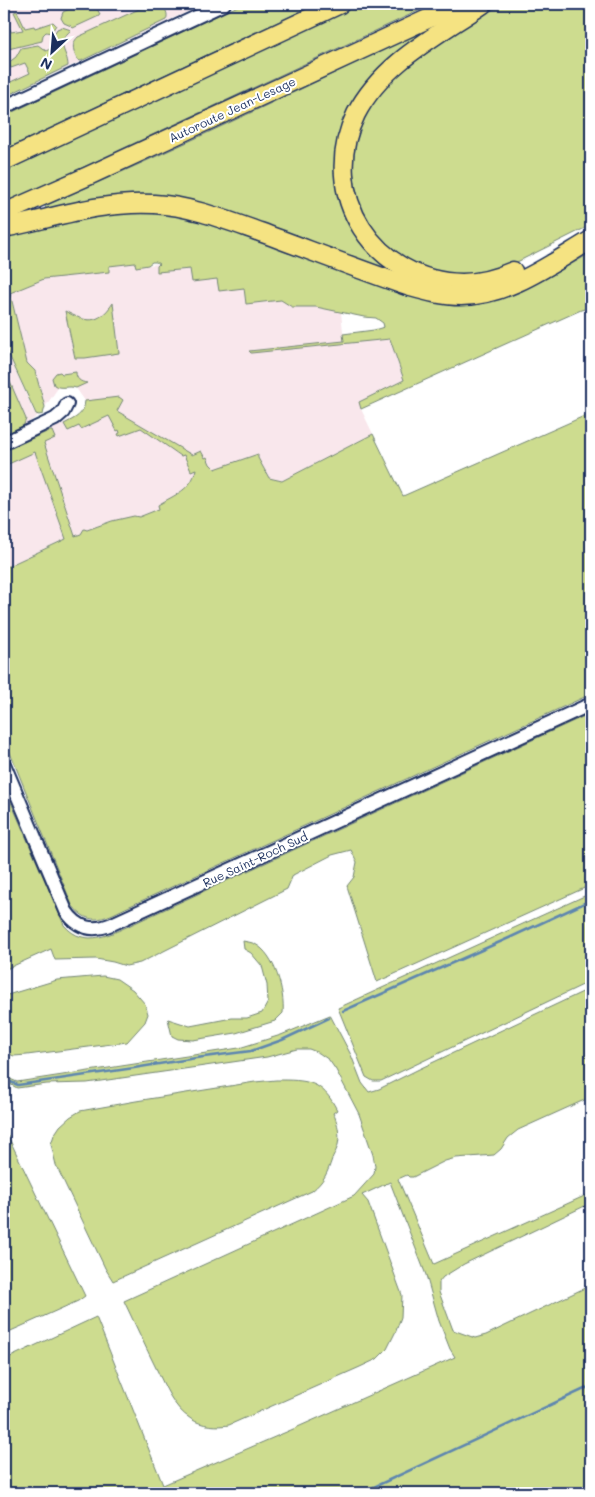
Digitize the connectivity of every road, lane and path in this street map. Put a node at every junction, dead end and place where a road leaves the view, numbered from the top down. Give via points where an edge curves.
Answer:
1 (224, 4) edge
2 (340, 4) edge
3 (460, 4) edge
4 (483, 4) edge
5 (4, 107) edge
6 (4, 161) edge
7 (4, 213) edge
8 (4, 228) edge
9 (591, 238) edge
10 (67, 404) dead end
11 (4, 443) edge
12 (591, 704) edge
13 (4, 764) edge

1 - 5 street
2 - 6 highway
3 - 7 highway, Autoroute Jean-Lesage
4 - 9 highway via 403,60 360,107 349,133 344,163 346,189 354,216 372,242 397,264 422,276 450,282 472,283 492,279
8 - 9 highway via 100,206 143,204 177,207 224,219 423,290 461,296 492,292 515,284
10 - 11 street via 55,419
12 - 13 street, Rue Saint-Roch Sud via 99,928 81,926 66,911

